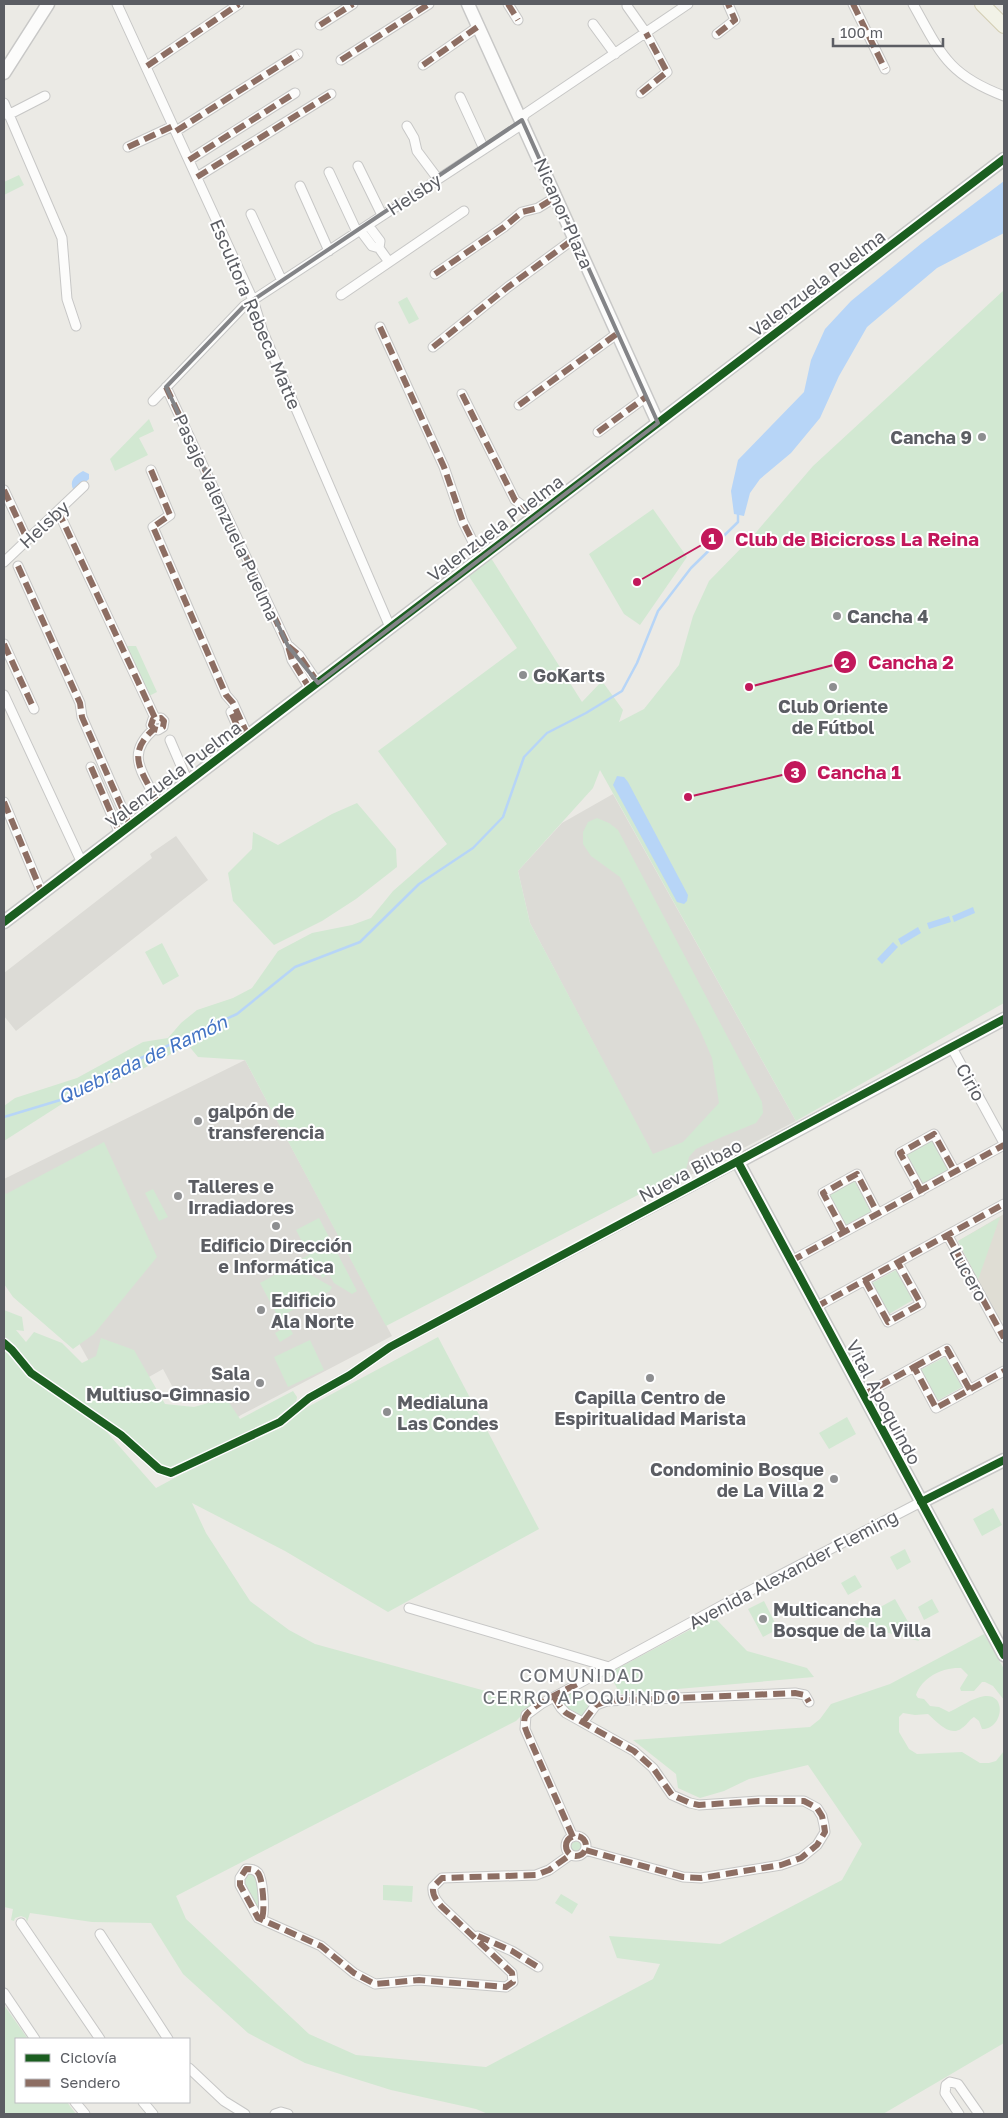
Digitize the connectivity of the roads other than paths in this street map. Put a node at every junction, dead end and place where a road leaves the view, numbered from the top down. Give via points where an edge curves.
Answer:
1 (48, 4) edge
2 (117, 4) edge
3 (239, 4) edge
4 (353, 4) edge
5 (429, 4) edge
6 (468, 4) edge
7 (508, 4) edge
8 (688, 4) edge
9 (728, 4) edge
10 (853, 4) edge
11 (913, 4) edge
12 (982, 4) edge
13 (627, 6) dead end
14 (518, 20) dead end
15 (593, 24) dead end
16 (320, 25) dead end
17 (479, 26) junction
18 (1004, 26) edge
19 (646, 33) junction
20 (717, 34) dead end
21 (298, 54) dead end
22 (615, 54) junction
23 (341, 60) dead end
24 (423, 65) dead end
25 (146, 66) junction
26 (885, 69) dead end
27 (4, 73) edge
28 (641, 92) dead end
29 (294, 93) dead end
30 (331, 94) dead end
31 (45, 96) dead end
32 (1004, 96) edge
33 (460, 97) dead end
34 (4, 103) edge
35 (8, 115) junction
36 (522, 120) junction
37 (407, 126) dead end
38 (175, 128) junction
39 (128, 146) dead end
40 (484, 149) junction
41 (1004, 159) edge
42 (189, 160) junction
43 (358, 166) dead end
44 (329, 172) dead end
45 (197, 177) junction
46 (438, 179) junction
47 (300, 186) dead end
48 (556, 196) junction
49 (464, 210) dead end
50 (251, 214) dead end
51 (382, 215) junction
52 (362, 229) junction
53 (575, 238) junction
54 (329, 251) junction
55 (389, 262) junction
56 (435, 274) dead end
57 (282, 281) junction
58 (342, 295) dead end
59 (254, 300) junction
60 (76, 326) dead end
61 (380, 327) dead end
62 (618, 333) junction
63 (433, 347) dead end
64 (166, 387) junction
65 (462, 394) dead end
66 (646, 397) junction
67 (153, 401) dead end
68 (519, 405) dead end
69 (658, 423) junction
70 (598, 432) dead end
71 (151, 470) dead end
72 (84, 486) dead end
73 (4, 490) edge
74 (58, 511) junction
75 (536, 516) junction
76 (27, 539) junction
77 (481, 558) junction
78 (4, 562) edge
79 (18, 566) dead end
80 (390, 627) junction
81 (4, 644) edge
82 (314, 686) junction
83 (4, 695) edge
84 (34, 709) dead end
85 (245, 738) junction
86 (170, 740) dead end
87 (91, 767) dead end
88 (188, 782) junction
89 (4, 802) edge
90 (158, 804) junction
91 (125, 830) junction
92 (82, 863) junction
93 (42, 893) junction
94 (4, 922) edge
95 (1004, 1019) edge
96 (952, 1048) junction
97 (1004, 1144) edge
98 (738, 1162) junction
99 (954, 1172) junction
100 (921, 1191) junction
101 (1004, 1204) edge
102 (878, 1214) junction
103 (844, 1232) junction
104 (948, 1236) junction
105 (791, 1261) junction
106 (898, 1263) junction
107 (865, 1280) junction
108 (816, 1306) junction
109 (1004, 1338) edge
110 (4, 1343) edge
111 (914, 1367) junction
112 (1004, 1371) edge
113 (970, 1390) junction
114 (863, 1395) junction
115 (1004, 1460) edge
116 (921, 1502) junction
117 (409, 1608) dead end
118 (1004, 1655) edge
119 (608, 1667) junction
120 (554, 1697) junction
121 (809, 1702) dead end
122 (584, 1721) junction
123 (573, 1837) junction
124 (585, 1850) junction
125 (570, 1854) junction
126 (262, 1918) junction
127 (20, 1923) dead end
128 (471, 1932) junction
129 (100, 1934) dead end
130 (538, 1967) dead end
131 (4, 1993) edge
132 (34, 2038) edge
133 (99, 2038) edge
134 (167, 2038) edge
135 (190, 2069) edge
136 (76, 2103) edge
137 (144, 2103) edge
138 (84, 2114) edge
139 (153, 2114) edge
140 (245, 2114) edge
141 (275, 2114) edge
142 (288, 2114) edge
143 (959, 2114) edge
144 (979, 2114) edge

1 - 27 street
2 - 25 street, Escultora Rebeca Matte
3 - 25 street
4 - 16 street
5 - 23 street
6 - 17 street, Nicanor Plaza
7 - 14 street
8 - 19 street, Helsby
9 - 20 street via 735,20
10 - 26 street
11 - 32 street via 952,66 973,83
12 - 18 main road
13 - 19 street
15 - 22 street
17 - 24 street
17 - 36 street, Nicanor Plaza
19 - 22 street, Helsby
19 - 28 street via 667,72
21 - 38 street
22 - 36 street, Helsby via 525,114
25 - 38 street, Escultora Rebeca Matte
29 - 42 street
30 - 45 street
31 - 35 street
33 - 40 street
34 - 35 street
35 - 60 street via 62,238 66,299
36 - 40 street, Helsby via 518,127
36 - 48 street, Nicanor Plaza
37 - 46 street via 418,151
38 - 39 street
38 - 42 street, Escultora Rebeca Matte
40 - 46 street, Helsby
41 - 69 street, Valenzuela Puelma
42 - 45 street, Escultora Rebeca Matte
43 - 51 street
44 - 52 street
45 - 59 street, Escultora Rebeca Matte
46 - 51 street, Helsby
47 - 54 street
48 - 53 street, Nicanor Plaza
48 - 56 street via 538,208 522,212
49 - 55 street
50 - 57 street
51 - 52 street, Helsby
52 - 54 street, Helsby
52 - 55 street via 372,246 379,248
53 - 62 street, Nicanor Plaza
53 - 63 street
54 - 57 street, Helsby
55 - 58 street
57 - 59 street, Helsby
59 - 64 street, Helsby via 244,306
59 - 80 street, Escultora Rebeca Matte via 263,332
61 - 77 street
62 - 66 street, Nicanor Plaza
62 - 68 street
64 - 67 street, Helsby
64 - 82 street, Pasaje Valenzuela Puelma via 288,646 299,655
65 - 75 street via 515,500
66 - 69 street, Nicanor Plaza
66 - 70 street
69 - 75 street, Valenzuela Puelma
71 - 85 street via 170,515 153,527 226,695 233,703
72 - 74 street, Helsby
73 - 76 street
74 - 76 street, Helsby
74 - 90 street via 155,718 161,718 164,723 143,740 137,756
75 - 77 street, Valenzuela Puelma
76 - 78 street, Helsby
77 - 80 street, Valenzuela Puelma
79 - 91 street via 80,703
80 - 82 street, Valenzuela Puelma
81 - 84 street
82 - 85 street, Valenzuela Puelma
83 - 92 street
85 - 88 street, Valenzuela Puelma
86 - 88 street
87 - 91 street
88 - 90 street, Valenzuela Puelma
89 - 93 street
90 - 91 street, Valenzuela Puelma
91 - 92 street, Valenzuela Puelma
92 - 93 street, Valenzuela Puelma
93 - 94 street, Valenzuela Puelma
95 - 96 street, Nueva Bilbao
96 - 97 street, Cirio
96 - 98 street, Nueva Bilbao
97 - 99 street
98 - 105 street, Vital Apoquindo
98 - 110 street, Nueva Bilbao via 390,1347 350,1375 308,1398 280,1422 171,1473 159,1469 121,1435 31,1373
99 - 100 street
99 - 100 street via 934,1134 900,1152
100 - 102 street
101 - 104 street
102 - 103 street
102 - 103 street via 857,1174 823,1192
103 - 105 street
104 - 106 street
104 - 109 street, Lucero
105 - 108 street, Vital Apoquindo
106 - 107 street
106 - 107 street via 921,1304 888,1322
107 - 108 street
108 - 114 street, Vital Apoquindo
111 - 113 street via 947,1349
111 - 113 street via 936,1408
111 - 114 street
112 - 113 street
114 - 116 street, Vital Apoquindo
115 - 116 street, Avenida Alexander Fleming
116 - 118 street, Vital Apoquindo
116 - 119 street, Avenida Alexander Fleming
117 - 119 street
119 - 120 street, Avenida Alexander Fleming
120 - 122 street via 566,1712
120 - 123 street, Avenida Alexander Fleming via 526,1715 524,1725
121 - 122 street via 805,1695 795,1693 608,1701 596,1705
122 - 124 street via 634,1751 653,1768 672,1795 680,1799 699,1805 804,1801 822,1816 825,1832 810,1852 792,1862 701,1878 683,1877
123 - 124 street via 582,1839 586,1844
123 - 125 street via 566,1845
124 - 125 street via 579,1856
125 - 128 street via 549,1870 536,1875 442,1878 436,1882 432,1892 435,1899
126 - 126 street via 261,1879 255,1871 246,1869 240,1878 240,1886 255,1914
126 - 128 street via 321,1946 354,1973 375,1984 419,1980 500,1988 510,1985 514,1979 512,1972
127 - 133 street
128 - 130 street
129 - 134 street
131 - 132 street
135 - 140 street via 224,2101
136 - 138 street
137 - 139 street
141 - 142 street
143 - 144 street via 945,2093 950,2082 958,2084

